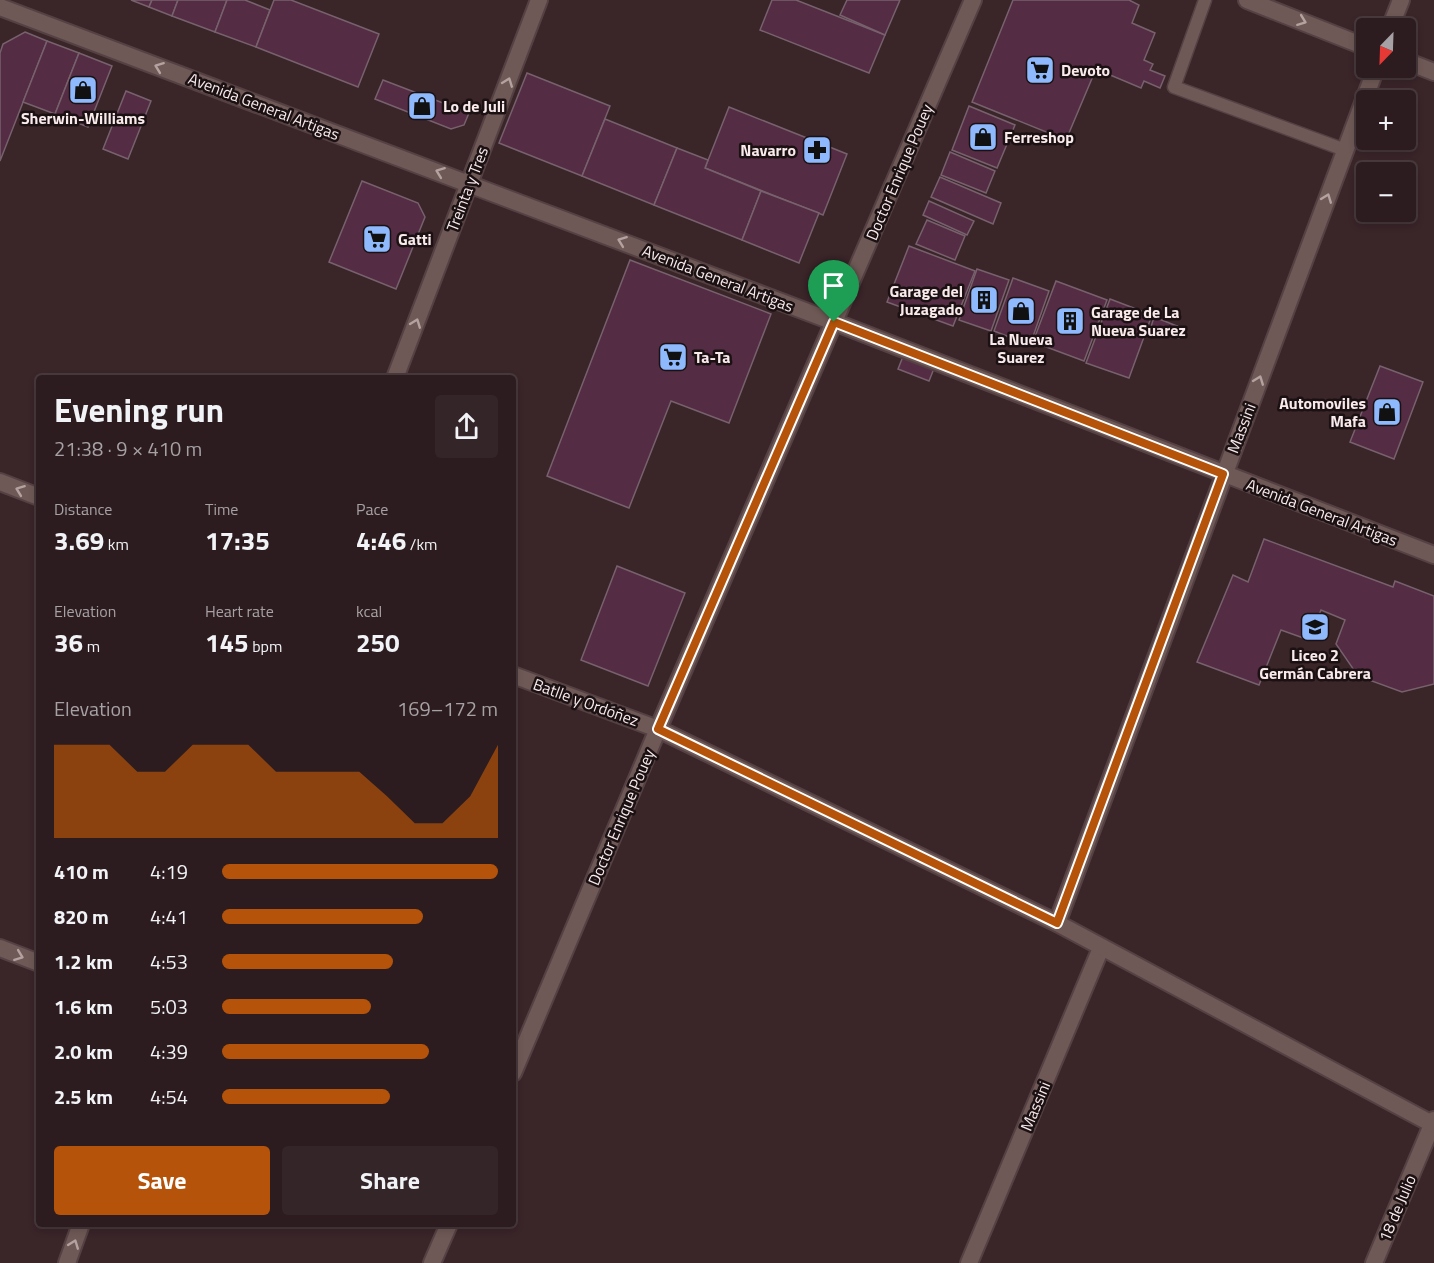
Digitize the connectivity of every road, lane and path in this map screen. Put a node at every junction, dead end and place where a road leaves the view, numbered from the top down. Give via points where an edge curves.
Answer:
1 (539, 0) edge
2 (973, 0) edge
3 (1205, 0) edge
4 (1247, 0) edge
5 (1401, 0) edge
6 (0, 7) edge
7 (1394, 18) edge
8 (1356, 43) edge
9 (1416, 66) edge
10 (1434, 72) edge
11 (1372, 78) edge
12 (1345, 150) junction
13 (470, 184) junction
14 (834, 322) junction
15 (396, 375) edge
16 (1223, 474) junction
17 (0, 482) edge
18 (36, 496) edge
19 (1434, 555) edge
20 (516, 676) edge
21 (658, 729) junction
22 (1057, 923) junction
23 (0, 948) edge
24 (1101, 948) junction
25 (36, 962) edge
26 (516, 1065) edge
27 (1433, 1123) edge
28 (80, 1227) edge
29 (447, 1227) edge
30 (67, 1263) edge
31 (432, 1263) edge
32 (969, 1263) edge
33 (1374, 1263) edge

13 -> 1 street, Treinta y Tres
2 - 14 street, Doctor Enrique Pouey
3 - 12 lane via 1174,87
4 -> 8 street
5 - 7 street
13 -> 6 street, Avenida General Artigas
9 - 10 street
11 - 12 street, Massini
16 -> 12 street, Massini
14 -> 13 street, Avenida General Artigas
15 -> 13 street, Treinta y Tres
14 - 16 street, Avenida General Artigas
14 - 21 street, Doctor Enrique Pouey
16 - 19 street, Avenida General Artigas
16 - 22 street, Massini
18 -> 17 street
20 - 21 street, Batlle y Ordóñez
21 - 22 street, Batlle y Ordóñez
21 - 26 street, Doctor Enrique Pouey
22 - 24 street, Batlle y Ordóñez
23 -> 25 street
24 - 27 street, Batlle y Ordóñez
24 - 32 street, Massini
27 - 33 street, 18 de Julio
30 -> 28 street
29 - 31 street

